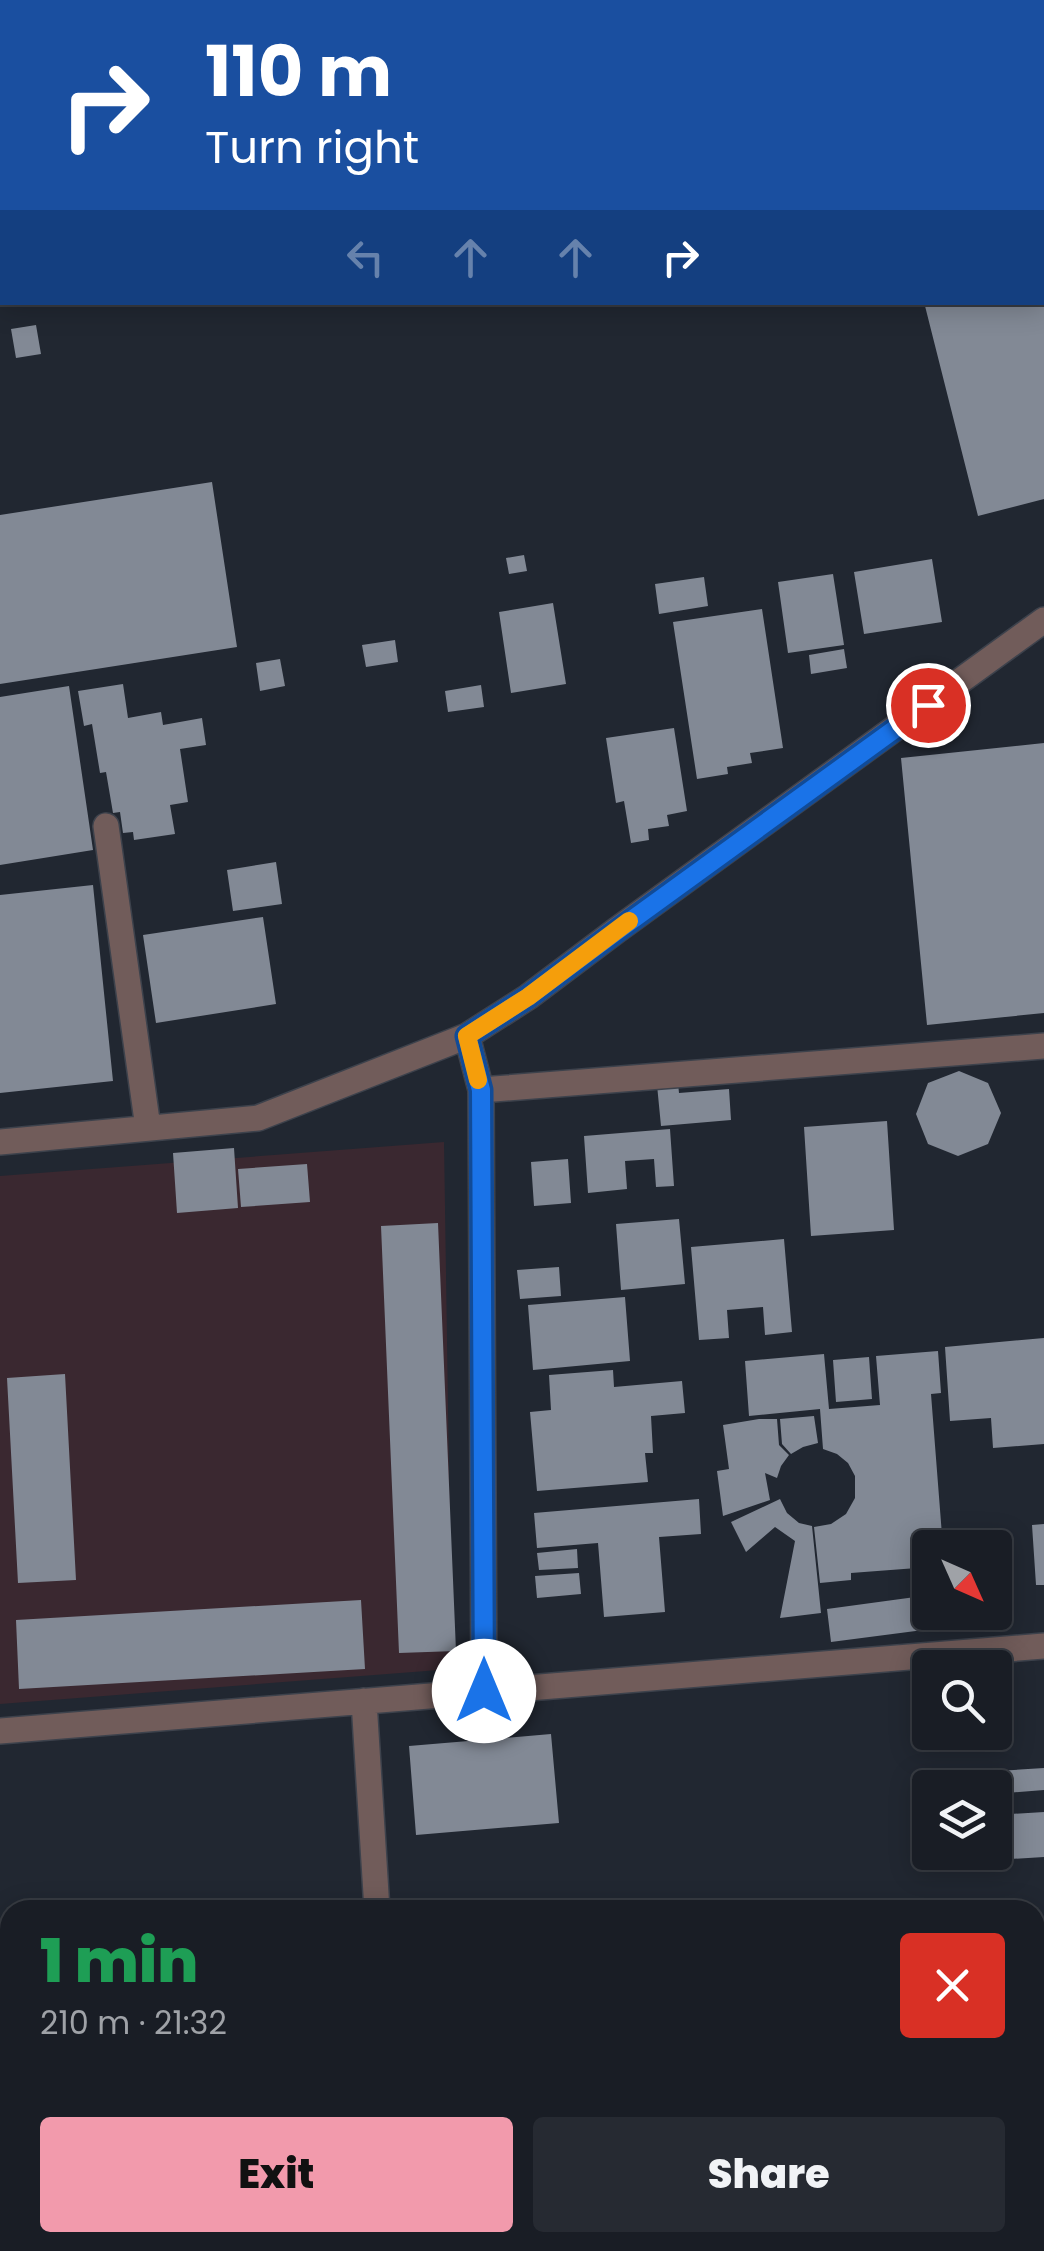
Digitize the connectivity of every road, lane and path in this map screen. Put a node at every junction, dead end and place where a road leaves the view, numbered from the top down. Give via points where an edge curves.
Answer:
1 (1044, 620) edge
2 (106, 826) dead end
3 (467, 1036) junction
4 (1044, 1046) edge
5 (481, 1090) junction
6 (148, 1128) junction
7 (0, 1142) edge
8 (1044, 1646) edge
9 (484, 1691) junction
10 (364, 1701) junction
11 (0, 1731) edge
12 (376, 1900) edge

1 - 3 street
2 - 6 street
3 - 5 street
3 - 6 street via 258,1118
4 - 5 street
5 - 9 street
6 - 7 street
8 - 9 street
9 - 10 street
10 - 11 street
10 - 12 street

